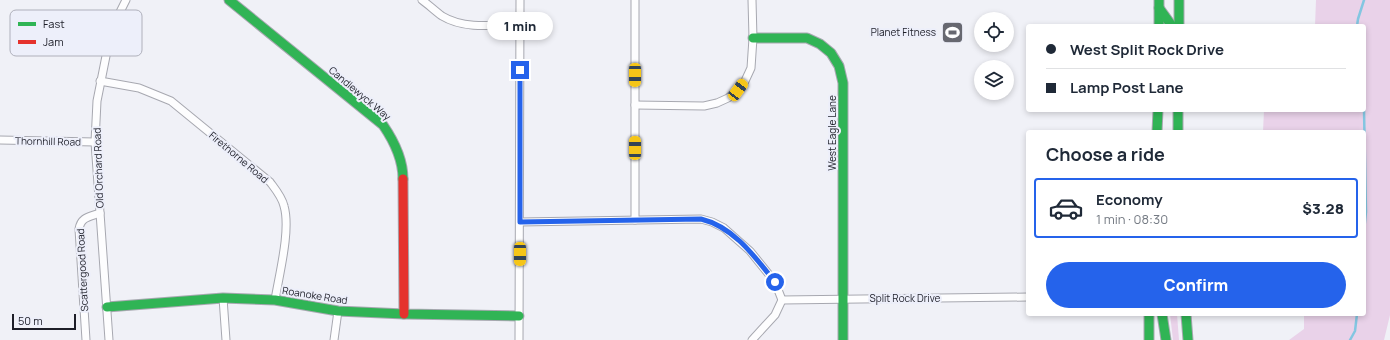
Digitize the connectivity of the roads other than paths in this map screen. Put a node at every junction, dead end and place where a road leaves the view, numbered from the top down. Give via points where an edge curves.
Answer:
1 (126, 0) edge
2 (229, 0) edge
3 (422, 0) edge
4 (520, 0) edge
5 (635, 0) edge
6 (752, 0) edge
7 (1179, 0) edge
8 (1159, 4) edge
9 (121, 10) edge
10 (520, 24) junction
11 (1159, 24) edge
12 (1171, 24) edge
13 (1179, 24) edge
14 (753, 38) junction
15 (106, 56) edge
16 (100, 81) junction
17 (635, 105) junction
18 (1158, 112) edge
19 (1178, 112) edge
20 (1157, 130) edge
21 (1178, 130) edge
22 (0, 140) edge
23 (95, 142) junction
24 (100, 213) junction
25 (635, 220) junction
26 (520, 222) junction
27 (1026, 297) edge
28 (223, 298) junction
29 (843, 299) junction
30 (275, 300) junction
31 (782, 300) junction
32 (107, 307) junction
33 (338, 311) junction
34 (404, 314) junction
35 (519, 316) junction
36 (1148, 316) edge
37 (1162, 316) edge
38 (1186, 316) edge
39 (86, 340) edge
40 (109, 340) edge
41 (226, 340) edge
42 (334, 340) edge
43 (519, 340) edge
44 (752, 340) edge
45 (843, 340) edge
46 (1149, 340) edge
47 (1166, 340) edge
48 (1188, 340) edge

1 - 9 street, Old Orchard Road
2 - 34 main road, Candlewyck Way via 383,125 393,140 400,154 403,170
3 - 10 street via 442,16 455,22 469,25
4 - 10 street
5 - 17 street
6 - 14 street
7 - 13 main road
8 - 11 main road
8 - 12 main road
10 - 26 street
14 - 17 street via 751,68 745,81 728,98 704,106
14 - 29 main road, West Eagle Lane via 807,38 820,44 839,66 843,83
15 - 16 street, Old Orchard Road
16 - 23 street, Old Orchard Road
16 - 30 street, Firethorne Road via 139,88 171,102 270,182 285,207 286,222
17 - 25 street
18 - 20 main road
19 - 21 main road
22 - 23 street, Thornhill Road
23 - 24 street, Old Orchard Road
24 - 32 street, Old Orchard Road
24 - 39 street, Scattergood Road via 80,222 79,229
25 - 26 street
25 - 31 street via 701,219 724,228 775,282
26 - 35 street
27 - 29 street, Split Rock Drive
28 - 30 main road, Roanoke Road
28 - 32 main road, Roanoke Road
28 - 41 street
29 - 31 street, Split Rock Drive
29 - 45 main road, West Eagle Lane
30 - 33 main road, Roanoke Road
31 - 44 street via 775,315
32 - 40 street, Old Orchard Road
33 - 34 main road, Roanoke Road
33 - 42 street
34 - 35 main road, Roanoke Road
35 - 43 street
36 - 46 main road
37 - 47 main road
38 - 48 main road

